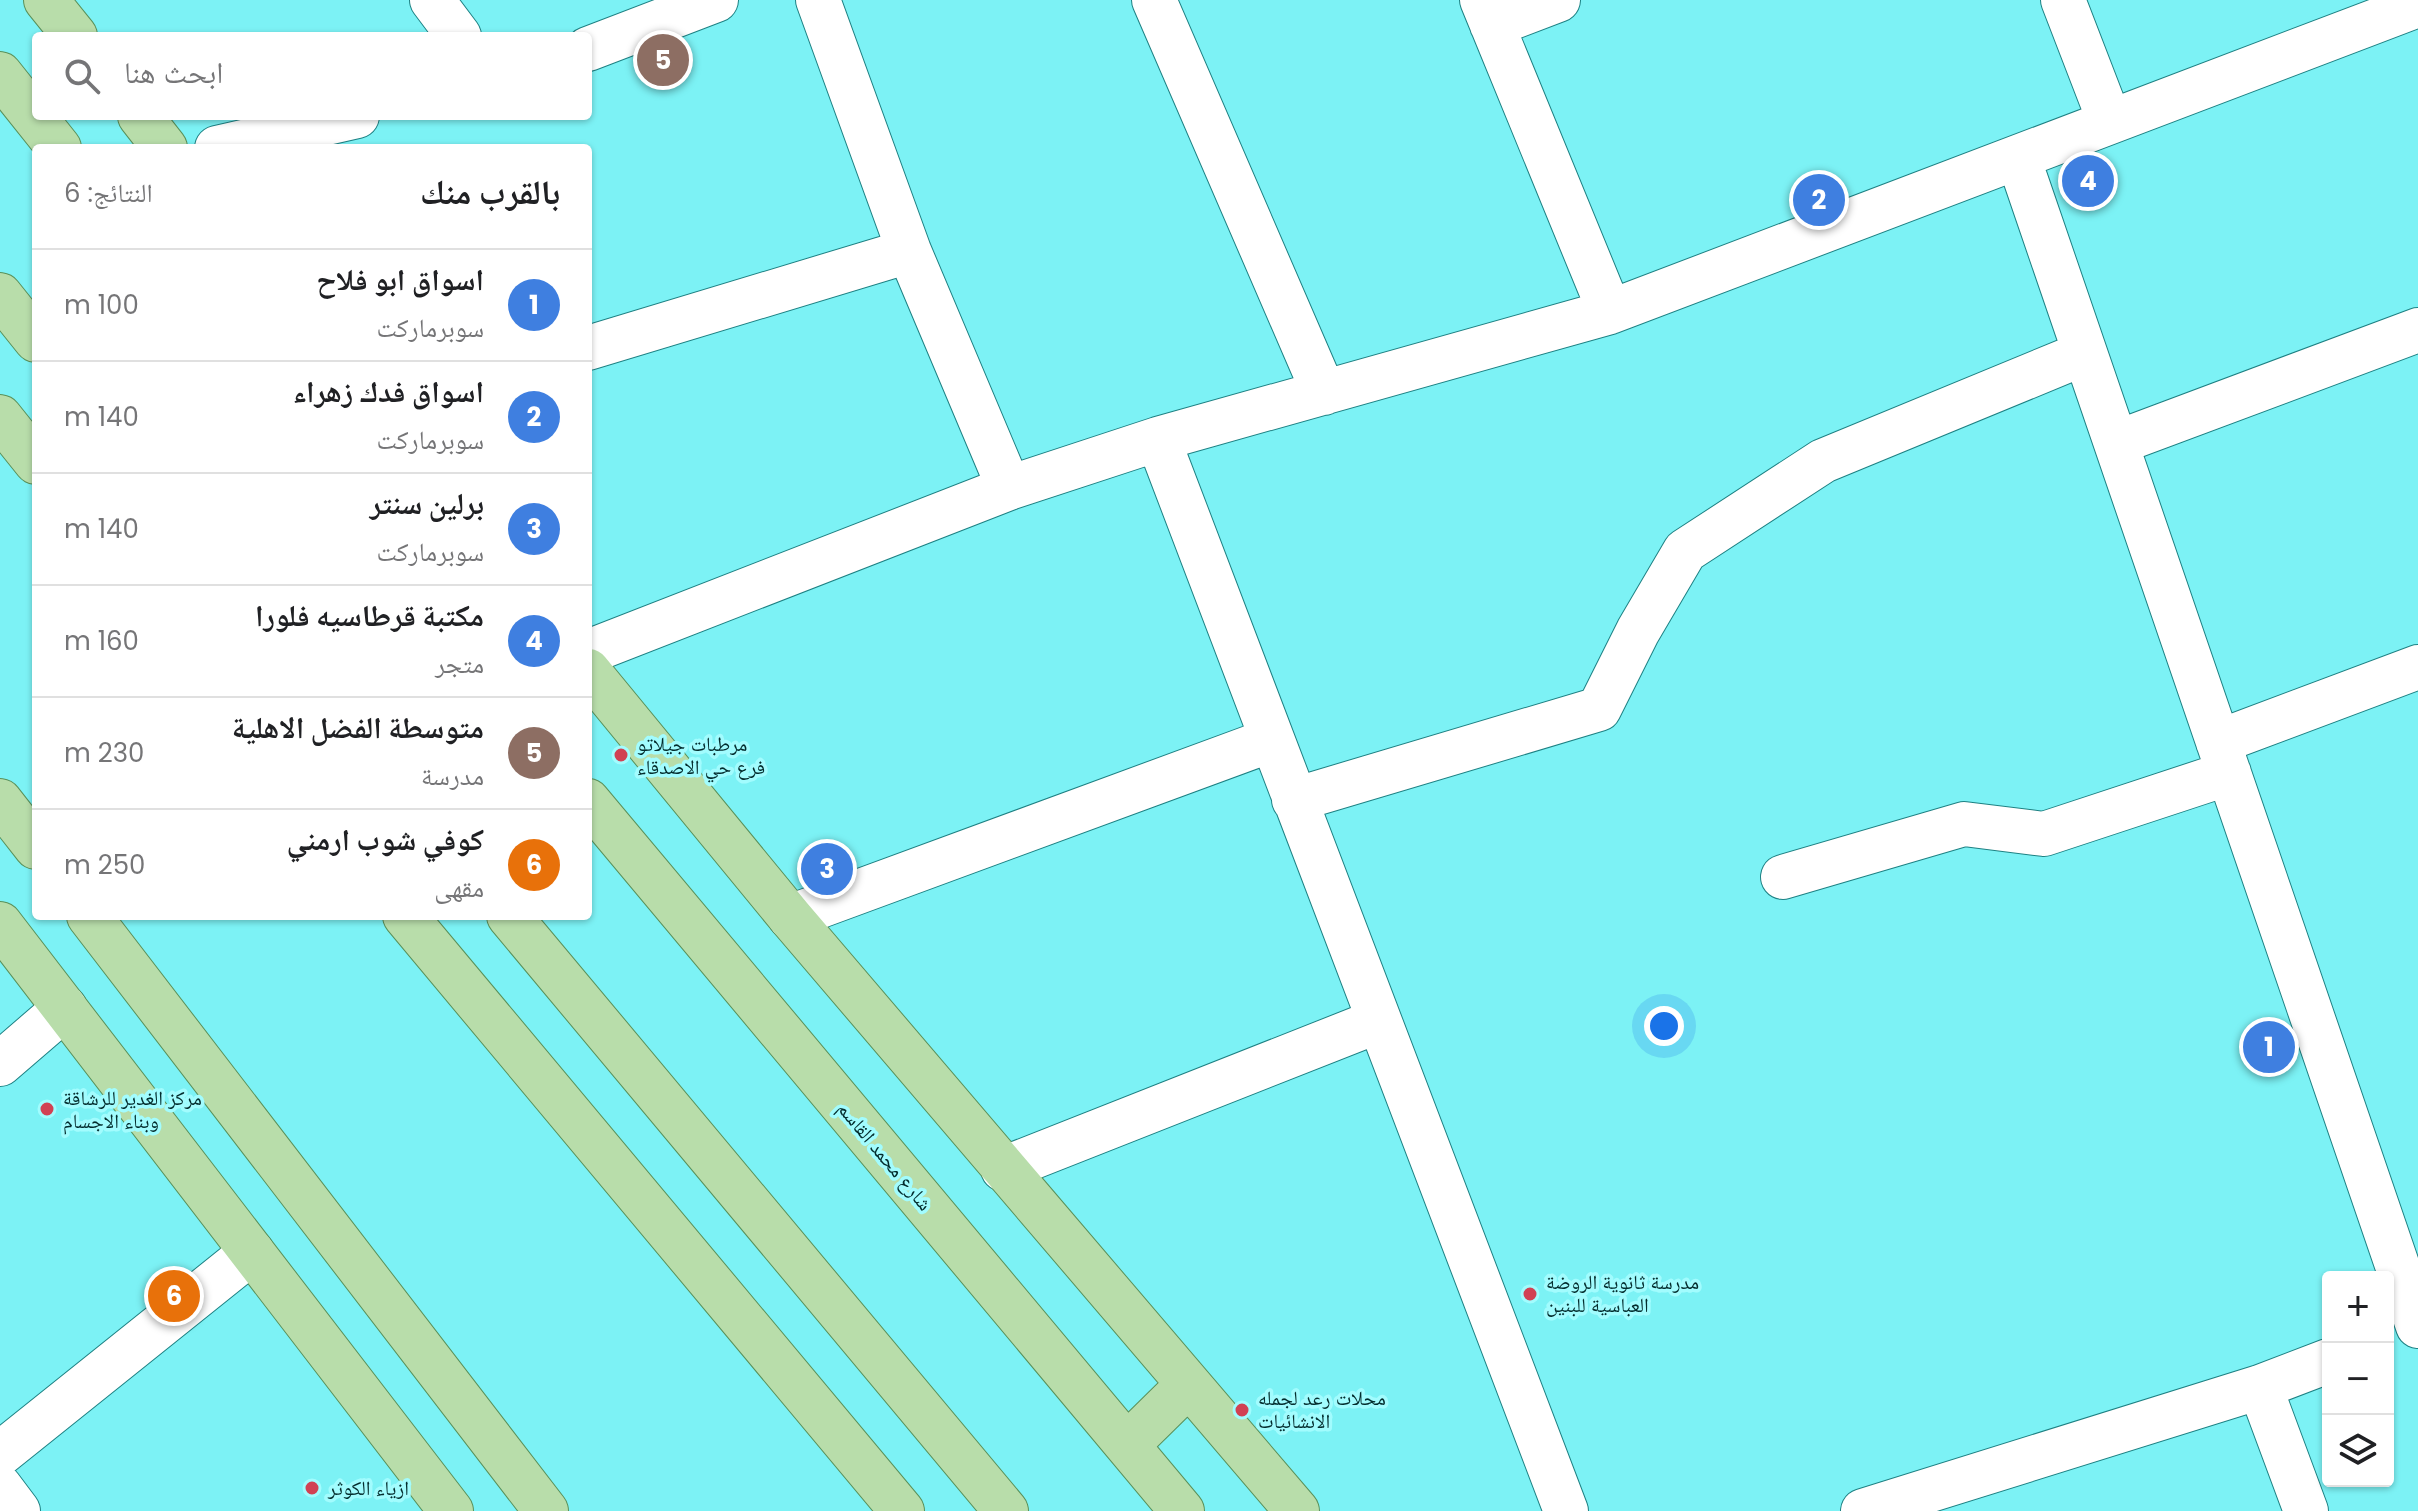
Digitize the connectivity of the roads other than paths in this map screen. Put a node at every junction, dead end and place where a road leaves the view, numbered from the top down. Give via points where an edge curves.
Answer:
1 (46, 0) edge
2 (432, 0) edge
3 (716, 0) edge
4 (818, 0) edge
5 (1154, 0) edge
6 (1558, 0) edge
7 (2063, 0) edge
8 (2392, 8) edge
9 (1487, 12) edge
10 (72, 32) edge
11 (456, 32) edge
12 (592, 47) edge
13 (0, 74) edge
14 (32, 114) edge
15 (37, 120) edge
16 (143, 120) edge
17 (340, 120) edge
18 (2110, 122) junction
19 (56, 144) edge
20 (162, 144) edge
21 (234, 144) edge
22 (2018, 157) junction
23 (909, 251) junction
24 (0, 295) edge
25 (1610, 312) junction
26 (2418, 330) edge
27 (32, 335) edge
28 (592, 347) edge
29 (2085, 353) junction
30 (1324, 393) junction
31 (0, 417) edge
32 (1158, 439) junction
33 (2116, 443) junction
34 (32, 457) edge
35 (1009, 488) junction
36 (592, 650) edge
37 (2418, 667) edge
38 (592, 676) edge
39 (1271, 740) junction
40 (2224, 758) junction
41 (1294, 800) junction
42 (0, 801) edge
43 (592, 806) edge
44 (32, 842) edge
45 (1783, 877) dead end
46 (790, 917) junction
47 (92, 920) edge
48 (408, 920) edge
49 (512, 920) edge
50 (0, 924) edge
51 (65, 1008) junction
52 (1378, 1021) junction
53 (0, 1064) edge
54 (1003, 1169) junction
55 (252, 1252) junction
56 (2418, 1326) edge
57 (2394, 1336) edge
58 (2322, 1363) edge
59 (1188, 1385) junction
60 (2260, 1387) junction
61 (1127, 1445) junction
62 (0, 1454) edge
63 (0, 1487) edge
64 (18, 1511) edge
65 (451, 1511) edge
66 (546, 1511) edge
67 (902, 1511) edge
68 (1006, 1511) edge
69 (1182, 1511) edge
70 (1297, 1511) edge
71 (1566, 1511) edge
72 (1863, 1511) edge
73 (2306, 1511) edge

1 - 10 main road
2 - 11 street
3 - 12 street
4 - 23 street
5 - 30 street
6 - 9 street
7 - 18 street
8 - 18 street
9 - 25 street
13 - 14 main road
15 - 19 main road
16 - 20 main road
17 - 21 street
18 - 22 street
22 - 25 street
22 - 29 street
23 - 28 street
23 - 35 street
24 - 27 main road
25 - 30 street
26 - 33 street
29 - 33 street
29 - 41 street via 1823,461 1685,551 1599,709
30 - 32 street
31 - 34 main road
32 - 35 street
32 - 39 street
33 - 40 street
35 - 36 street
37 - 40 street
38 - 46 main road
39 - 41 street
39 - 46 street
40 - 45 street via 2044,834 1964,824
40 - 56 street
41 - 52 street
42 - 44 main road
43 - 61 main road, شارع محمد القاسم
46 - 54 main road
47 - 66 main road
48 - 67 main road
49 - 68 main road
50 - 51 main road
51 - 53 street
51 - 55 main road
52 - 54 street
52 - 71 street
54 - 59 main road
55 - 62 street
55 - 65 main road
56 - 57 street
58 - 60 street
59 - 61 main road
59 - 70 main road
60 - 72 street
60 - 73 street
61 - 69 main road, شارع محمد القاسم
63 - 64 street

